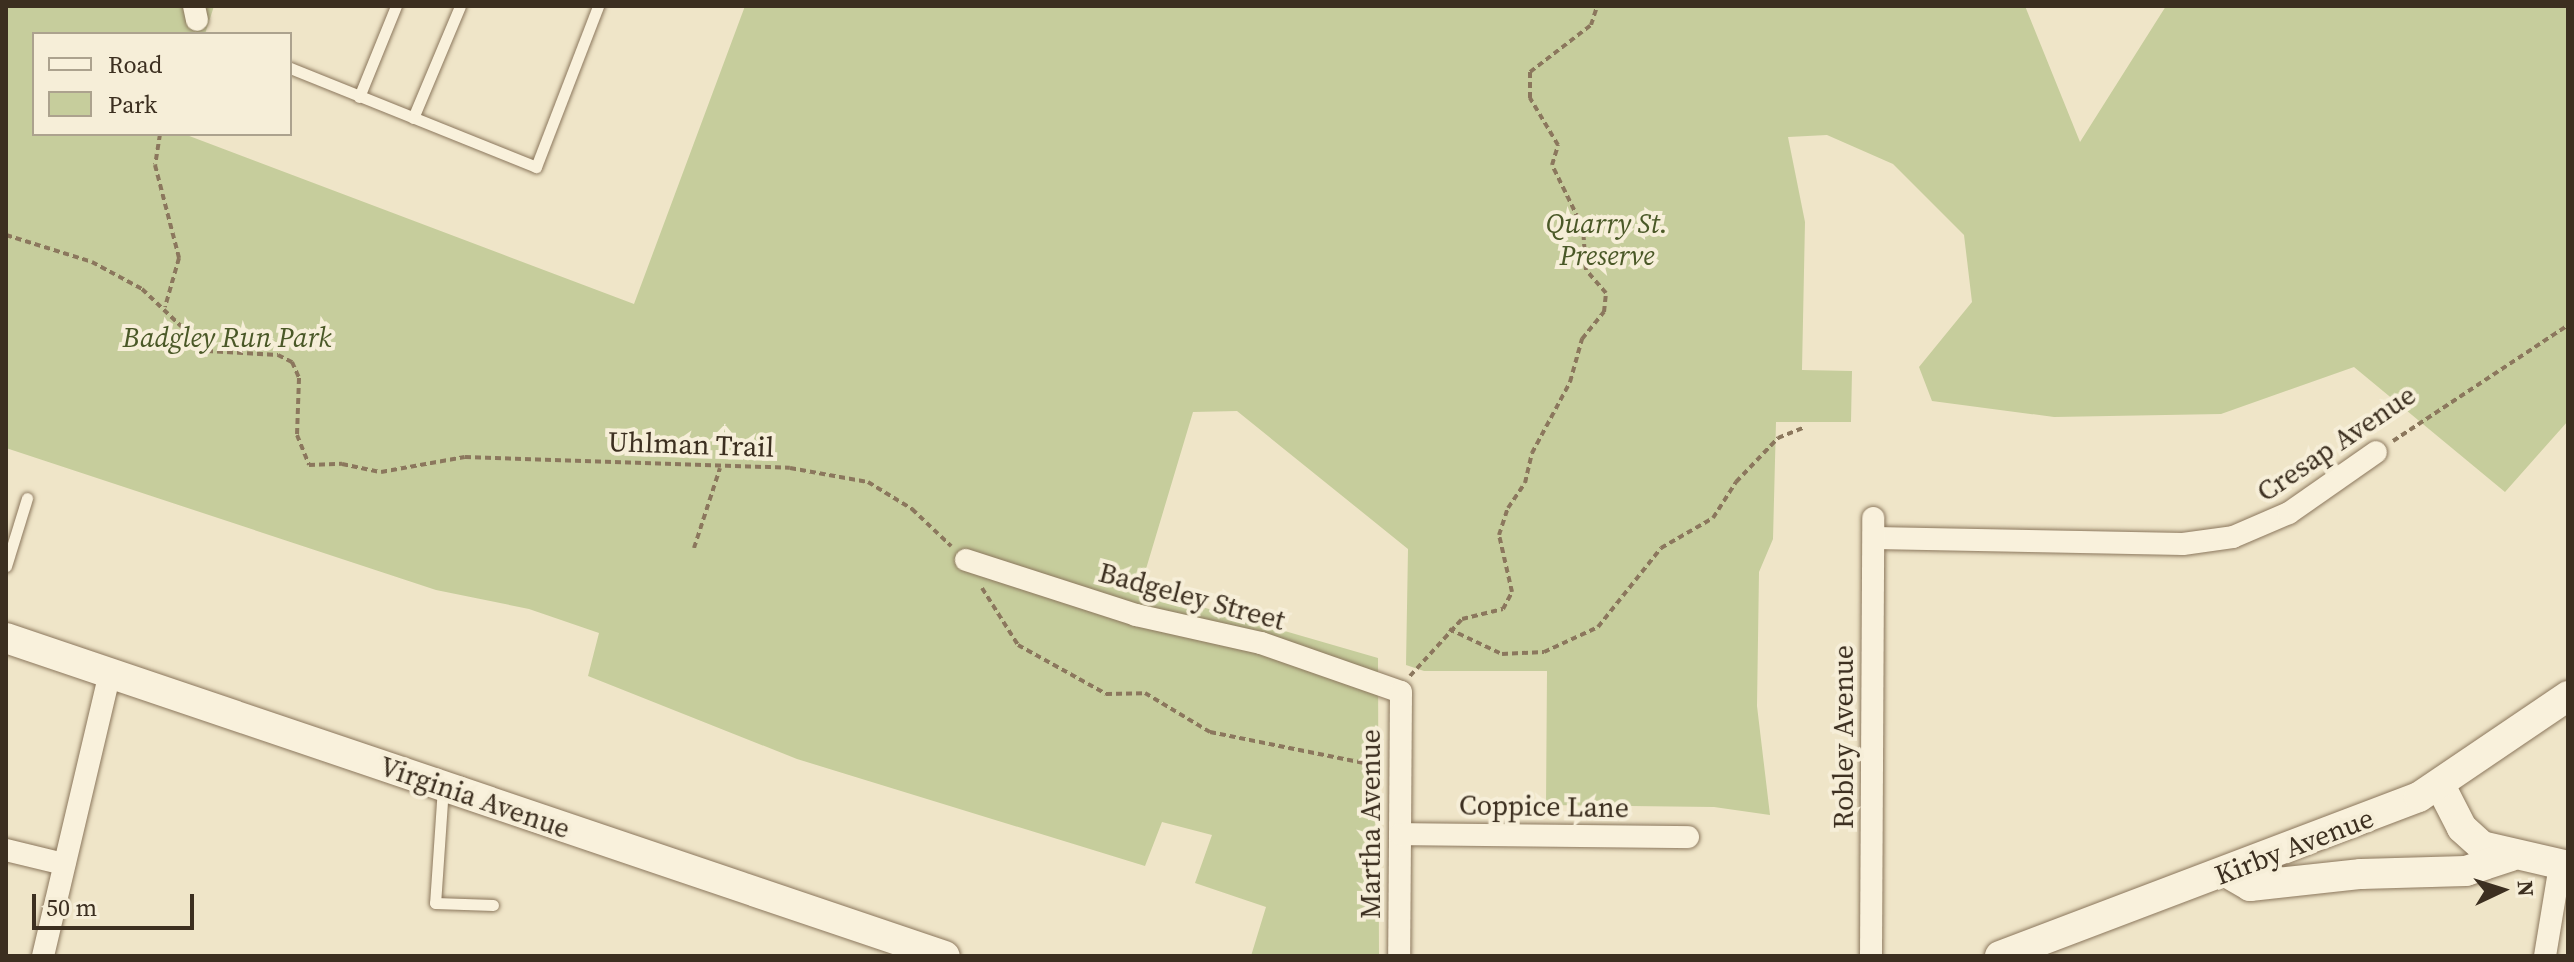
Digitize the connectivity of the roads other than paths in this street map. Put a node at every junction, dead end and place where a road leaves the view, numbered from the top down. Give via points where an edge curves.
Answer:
1 (396, 6) edge
2 (460, 6) edge
3 (598, 6) edge
4 (292, 69) edge
5 (359, 97) junction
6 (413, 118) junction
7 (2376, 452) road end
8 (27, 498) dead end
9 (1874, 528) joint
10 (966, 560) road end
11 (6, 566) edge
12 (6, 638) edge
13 (110, 672) junction
14 (1401, 692) joint
15 (2568, 696) edge
16 (2440, 785) junction
17 (443, 786) junction
18 (1400, 834) junction
19 (1688, 837) dead end
20 (6, 850) edge
21 (2511, 856) junction
22 (64, 864) junction
23 (2564, 866) edge
24 (2226, 872) junction
25 (493, 905) dead end
26 (43, 956) edge
27 (945, 956) edge
28 (1399, 956) edge
29 (1871, 956) edge
30 (2000, 956) edge
31 (2545, 956) edge

1 - 5 lane
2 - 6 lane
3 - 6 lane via 536,167
4 - 5 lane
5 - 6 lane
7 - 9 street, Cresap Avenue via 2289,513 2233,537 2183,544
8 - 11 lane
9 - 29 street, Robley Avenue
10 - 14 street, Badgeley Street via 1136,615 1261,643
12 - 13 street, Virginia Avenue
13 - 17 street, Virginia Avenue
13 - 22 street
14 - 18 street, Martha Avenue
15 - 16 street, Kirby Avenue
16 - 21 street via 2462,828 2482,846
16 - 24 street, Kirby Avenue via 2381,814
17 - 25 lane via 435,903
17 - 27 street, Virginia Avenue
18 - 19 street, Coppice Lane
18 - 28 street, Martha Avenue
20 - 22 street
21 - 23 street
21 - 24 street via 2466,871 2361,874 2250,886
22 - 26 street
23 - 31 street
24 - 30 street, Kirby Avenue

